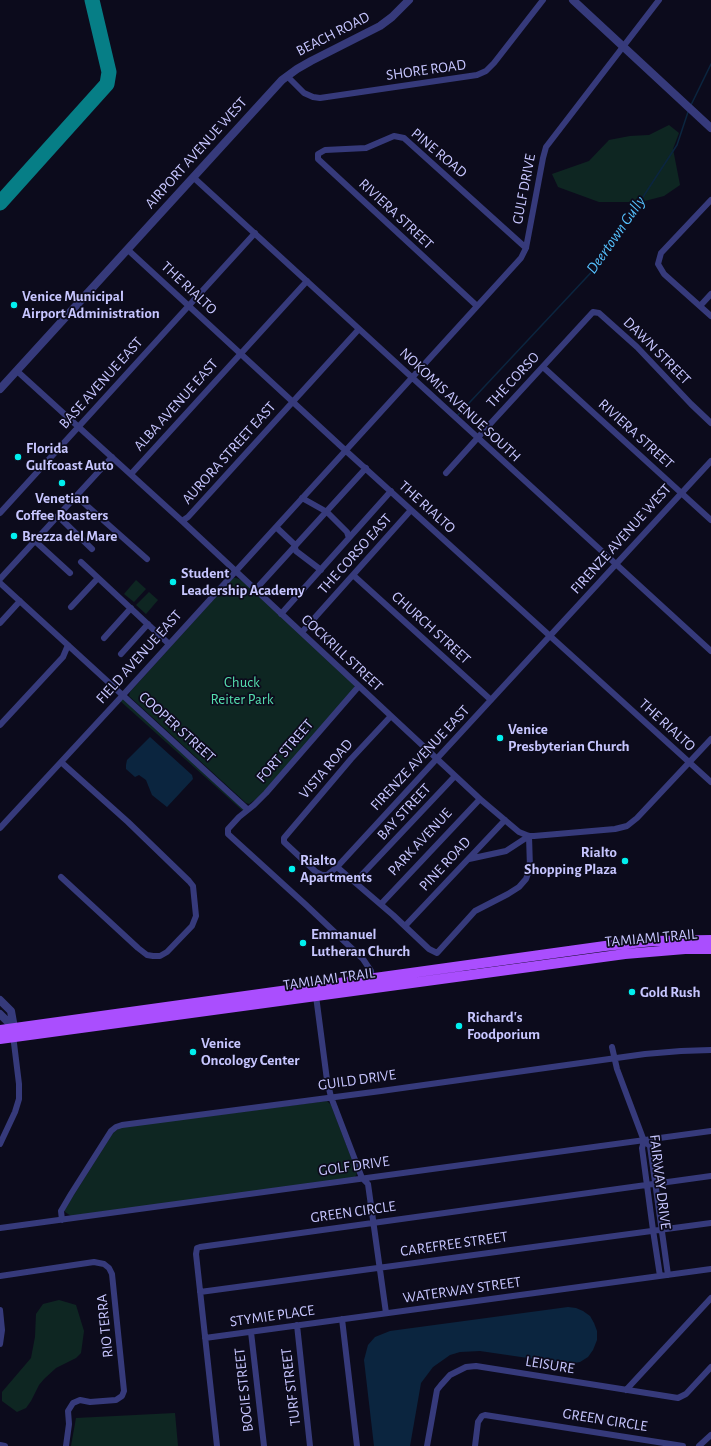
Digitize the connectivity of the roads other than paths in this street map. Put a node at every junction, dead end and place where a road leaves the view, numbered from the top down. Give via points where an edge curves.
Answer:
1 (410, 0) edge
2 (543, 0) edge
3 (573, 0) edge
4 (659, 0) edge
5 (623, 46) junction
6 (287, 76) junction
7 (711, 128) edge
8 (317, 156) joint
9 (193, 177) junction
10 (711, 200) edge
11 (254, 233) junction
12 (526, 248) junction
13 (127, 249) junction
14 (307, 281) junction
15 (711, 294) edge
16 (189, 305) junction
17 (477, 306) junction
18 (700, 306) junction
19 (602, 315) joint
20 (711, 316) edge
21 (359, 329) junction
22 (241, 354) junction
23 (543, 366) junction
24 (17, 371) junction
25 (412, 377) junction
26 (0, 389) edge
27 (293, 402) junction
28 (711, 423) edge
29 (78, 427) junction
30 (478, 439) junction
31 (345, 450) junction
32 (112, 457) junction
33 (711, 461) edge
34 (366, 468) junction
35 (446, 473) dead end
36 (131, 474) junction
37 (391, 491) junction
38 (681, 493) junction
39 (76, 496) junction
40 (302, 498) junction
41 (411, 510) junction
42 (327, 512) junction
43 (0, 513) edge
44 (58, 516) junction
45 (711, 520) edge
46 (182, 521) junction
47 (276, 527) junction
48 (349, 538) junction
49 (35, 541) junction
50 (295, 547) junction
51 (92, 549) dead end
52 (147, 559) dead end
53 (81, 562) dead end
54 (616, 564) junction
55 (321, 570) junction
56 (235, 571) junction
57 (70, 573) dead end
58 (353, 575) junction
59 (98, 578) junction
60 (0, 579) edge
61 (0, 583) edge
62 (255, 590) junction
63 (20, 601) junction
64 (71, 608) dead end
65 (131, 608) junction
66 (281, 614) junction
67 (0, 622) edge
68 (148, 624) junction
69 (302, 632) junction
70 (551, 636) junction
71 (104, 638) dead end
72 (169, 644) junction
73 (68, 645) junction
74 (711, 651) edge
75 (121, 654) dead end
76 (358, 686) junction
77 (123, 695) junction
78 (492, 700) junction
79 (391, 716) junction
80 (0, 725) edge
81 (711, 739) edge
82 (437, 759) junction
83 (61, 762) junction
84 (689, 762) junction
85 (455, 776) junction
86 (711, 782) edge
87 (480, 798) junction
88 (247, 809) junction
89 (0, 817) edge
90 (504, 820) junction
91 (6, 822) junction
92 (0, 828) edge
93 (529, 836) junction
94 (469, 859) junction
95 (304, 860) joint
96 (337, 867) junction
97 (61, 877) dead end
98 (355, 882) junction
99 (380, 904) junction
100 (405, 926) junction
101 (711, 940) edge
102 (711, 949) edge
103 (372, 983) junction
104 (316, 996) junction
105 (0, 1000) edge
106 (0, 1014) edge
107 (0, 1030) edge
108 (14, 1032) junction
109 (0, 1039) edge
110 (612, 1047) dead end
111 (711, 1050) edge
112 (614, 1058) junction
113 (331, 1097) junction
114 (711, 1131) edge
115 (644, 1140) junction
116 (0, 1144) edge
117 (711, 1176) edge
118 (362, 1178) junction
119 (655, 1184) junction
120 (647, 1185) junction
121 (62, 1220) junction
122 (374, 1222) junction
123 (711, 1223) edge
124 (0, 1228) edge
125 (662, 1229) junction
126 (653, 1230) junction
127 (380, 1267) junction
128 (711, 1269) edge
129 (668, 1275) junction
130 (0, 1276) edge
131 (660, 1276) junction
132 (200, 1292) junction
133 (711, 1298) edge
134 (0, 1310) edge
135 (386, 1313) junction
136 (342, 1319) junction
137 (297, 1325) junction
138 (251, 1332) junction
139 (1, 1336) edge
140 (205, 1338) junction
141 (0, 1344) edge
142 (711, 1367) edge
143 (626, 1390) junction
144 (711, 1435) edge
145 (0, 1445) edge
146 (5, 1446) edge
147 (66, 1446) edge
148 (217, 1446) edge
149 (264, 1446) edge
150 (310, 1446) edge
151 (357, 1446) edge
152 (428, 1446) edge
153 (474, 1446) edge
154 (683, 1446) edge
155 (699, 1446) edge

1 - 6 street, BEACH ROAD via 380,26
2 - 6 street, SHORE ROAD via 494,63 486,72 477,75 320,98 304,93
3 - 5 street
4 - 5 street, GULF DRIVE
5 - 7 street
5 - 12 street, GULF DRIVE via 544,152
6 - 9 street, AIRPORT AVENUE WEST
8 - 12 street, PINE ROAD via 325,150 360,149 394,136 404,138
8 - 17 street, RIVIERA STREET via 318,160
9 - 11 street, NOKOMIS AVENUE SOUTH
9 - 13 street, AIRPORT AVENUE WEST
10 - 18 street via 661,253 658,260 659,268
11 - 14 street, NOKOMIS AVENUE SOUTH
11 - 16 street, BASE AVENUE EAST
12 - 17 street, GULF DRIVE via 521,258
13 - 16 street, THE RIALTO
13 - 24 street, AIRPORT AVENUE WEST
14 - 21 street, NOKOMIS AVENUE SOUTH
14 - 22 street, ALBA AVENUE EAST
15 - 18 street
16 - 22 street, THE RIALTO
16 - 29 street, BASE AVENUE EAST
17 - 25 street, GULF DRIVE
18 - 20 street
19 - 23 street, THE CORSO via 596,312 590,314
19 - 28 street, DAWN STREET
21 - 25 street, NOKOMIS AVENUE SOUTH
21 - 27 street, AURORA STREET EAST
22 - 27 street, THE RIALTO
22 - 36 street, ALBA AVENUE EAST
23 - 30 street, THE CORSO
23 - 38 street, RIVIERA STREET
24 - 26 street, AIRPORT AVENUE WEST
24 - 29 street, COCKRILL STREET
25 - 30 street, NOKOMIS AVENUE SOUTH
25 - 31 street, GULF DRIVE
27 - 31 street, THE RIALTO
27 - 46 street, AURORA STREET EAST
29 - 32 street, COCKRILL STREET
29 - 43 street, BASE AVENUE EAST
30 - 35 street, THE CORSO
30 - 54 street, NOKOMIS AVENUE SOUTH
31 - 34 street, THE RIALTO
31 - 40 street, FIELD AVENUE EAST
32 - 36 street, COCKRILL STREET
32 - 39 street
33 - 38 street, FIRENZE AVENUE WEST
34 - 37 street, THE RIALTO
34 - 42 street
36 - 46 street, COCKRILL STREET
37 - 41 street, THE RIALTO
37 - 48 street
38 - 45 street, RIVIERA STREET
38 - 54 street, FIRENZE AVENUE WEST
39 - 44 street
39 - 52 street
40 - 42 street
40 - 47 street, FIELD AVENUE EAST
41 - 58 street, THE CORSO EAST
41 - 70 street, THE RIALTO
42 - 48 street via 347,532
42 - 50 street
44 - 49 street
44 - 51 street
46 - 56 street, COCKRILL STREET
47 - 50 street
47 - 56 street, FIELD AVENUE EAST
48 - 55 street
49 - 57 street
49 - 60 street
50 - 55 street via 296,551
50 - 62 street
53 - 59 street
54 - 70 street, FIRENZE AVENUE WEST
54 - 74 street, NOKOMIS AVENUE SOUTH
55 - 66 street
56 - 62 street, COCKRILL STREET
56 - 72 street, FIELD AVENUE EAST
58 - 69 street, THE CORSO EAST
58 - 78 street, CHURCH STREET
59 - 64 street
59 - 65 street
61 - 63 street, COOPER STREET
62 - 66 street, COCKRILL STREET
63 - 67 street
63 - 73 street, COOPER STREET
65 - 68 street
65 - 71 street
66 - 69 street, COCKRILL STREET
68 - 72 street
68 - 75 street
69 - 76 street, COCKRILL STREET
70 - 78 street, FIRENZE AVENUE EAST
70 - 84 street, THE RIALTO
72 - 77 street, FIELD AVENUE EAST
73 - 77 street, COOPER STREET
73 - 80 street via 63,657
76 - 79 street, COCKRILL STREET
76 - 88 street, FORT STREET via 266,793
77 - 83 street, FIELD AVENUE EAST
77 - 88 street, COOPER STREET
78 - 82 street, FIRENZE AVENUE EAST
79 - 82 street, COCKRILL STREET
79 - 95 street, VISTA ROAD via 285,836 284,842
81 - 84 street
82 - 85 street, COCKRILL STREET
82 - 96 street, FIRENZE AVENUE EAST
83 - 91 street, FIELD AVENUE EAST
83 - 97 street via 189,880 193,886 196,916 192,926 167,952 160,956 147,955
84 - 86 street, THE RIALTO
84 - 93 street via 627,826
85 - 87 street, COCKRILL STREET
85 - 98 street, BAY STREET
87 - 90 street, COCKRILL STREET
87 - 99 street, PARK AVENUE
88 - 103 street, FORT STREET via 228,829 228,834 362,959 371,970
89 - 91 street
90 - 93 street, COCKRILL STREET via 519,832
90 - 94 street, PINE ROAD
91 - 92 street, FIELD AVENUE EAST
93 - 94 street via 506,851
93 - 100 street via 530,868 526,879 508,894 475,910 437,953
94 - 100 street, PINE ROAD
95 - 96 street, FIRENZE AVENUE EAST via 322,876
96 - 98 street
98 - 99 street
99 - 100 street
101 - 103 main road, TAMIAMI TRAIL via 653,941 605,946
102 - 103 main road, TAMIAMI TRAIL via 633,953
103 - 104 main road, TAMIAMI TRAIL
103 - 108 main road, TAMIAMI TRAIL
104 - 108 main road, TAMIAMI TRAIL
104 - 113 street
105 - 108 street via 11,1011
106 - 108 street
107 - 108 main road, TAMIAMI TRAIL
108 - 109 main road, TAMIAMI TRAIL
108 - 116 street via 19,1099 13,1119
110 - 112 street, FAIRWAY DRIVE
111 - 112 street, GUILD DRIVE
112 - 113 street, GUILD DRIVE
112 - 115 street, FAIRWAY DRIVE
113 - 118 street
113 - 121 street, GUILD DRIVE via 166,1118 116,1127 109,1133 64,1205 61,1211
114 - 115 street, GOLF DRIVE
115 - 118 street, GOLF DRIVE
115 - 119 street via 650,1146
115 - 120 street, FAIRWAY DRIVE via 642,1148
117 - 119 street, GREEN CIRCLE
118 - 121 street, GOLF DRIVE
118 - 122 street via 368,1184
119 - 120 street, GREEN CIRCLE
119 - 125 street
120 - 122 street, GREEN CIRCLE
120 - 126 street, FAIRWAY DRIVE
121 - 124 street, GOLF DRIVE
122 - 127 street
122 - 132 street, GREEN CIRCLE via 202,1245 197,1248 196,1254
123 - 125 street, CAREFREE STREET
125 - 126 street, CAREFREE STREET
125 - 129 street
126 - 127 street, CAREFREE STREET
126 - 131 street, FAIRWAY DRIVE
127 - 132 street, CAREFREE STREET
127 - 135 street
128 - 129 street, WATERWAY STREET
129 - 131 street, WATERWAY STREET
130 - 147 street, RIO TERRA via 94,1262 104,1264 112,1274 124,1391 116,1400 80,1400 73,1403 68,1411
131 - 135 street, WATERWAY STREET
132 - 140 street, GREEN CIRCLE
133 - 143 street
134 - 139 street
135 - 136 street, WATERWAY STREET
136 - 137 street, STYMIE PLACE
136 - 151 street
137 - 138 street, STYMIE PLACE
137 - 150 street, TURF STREET
138 - 140 street, STYMIE PLACE
138 - 149 street, BOGIE STREET
139 - 141 street
140 - 148 street, GREEN CIRCLE
142 - 143 street, LEISURE via 686,1394 680,1397
143 - 152 street, LEISURE via 476,1366 466,1367 450,1375 437,1390
144 - 155 street
145 - 146 street
153 - 154 street, GREEN CIRCLE via 479,1419 488,1415

